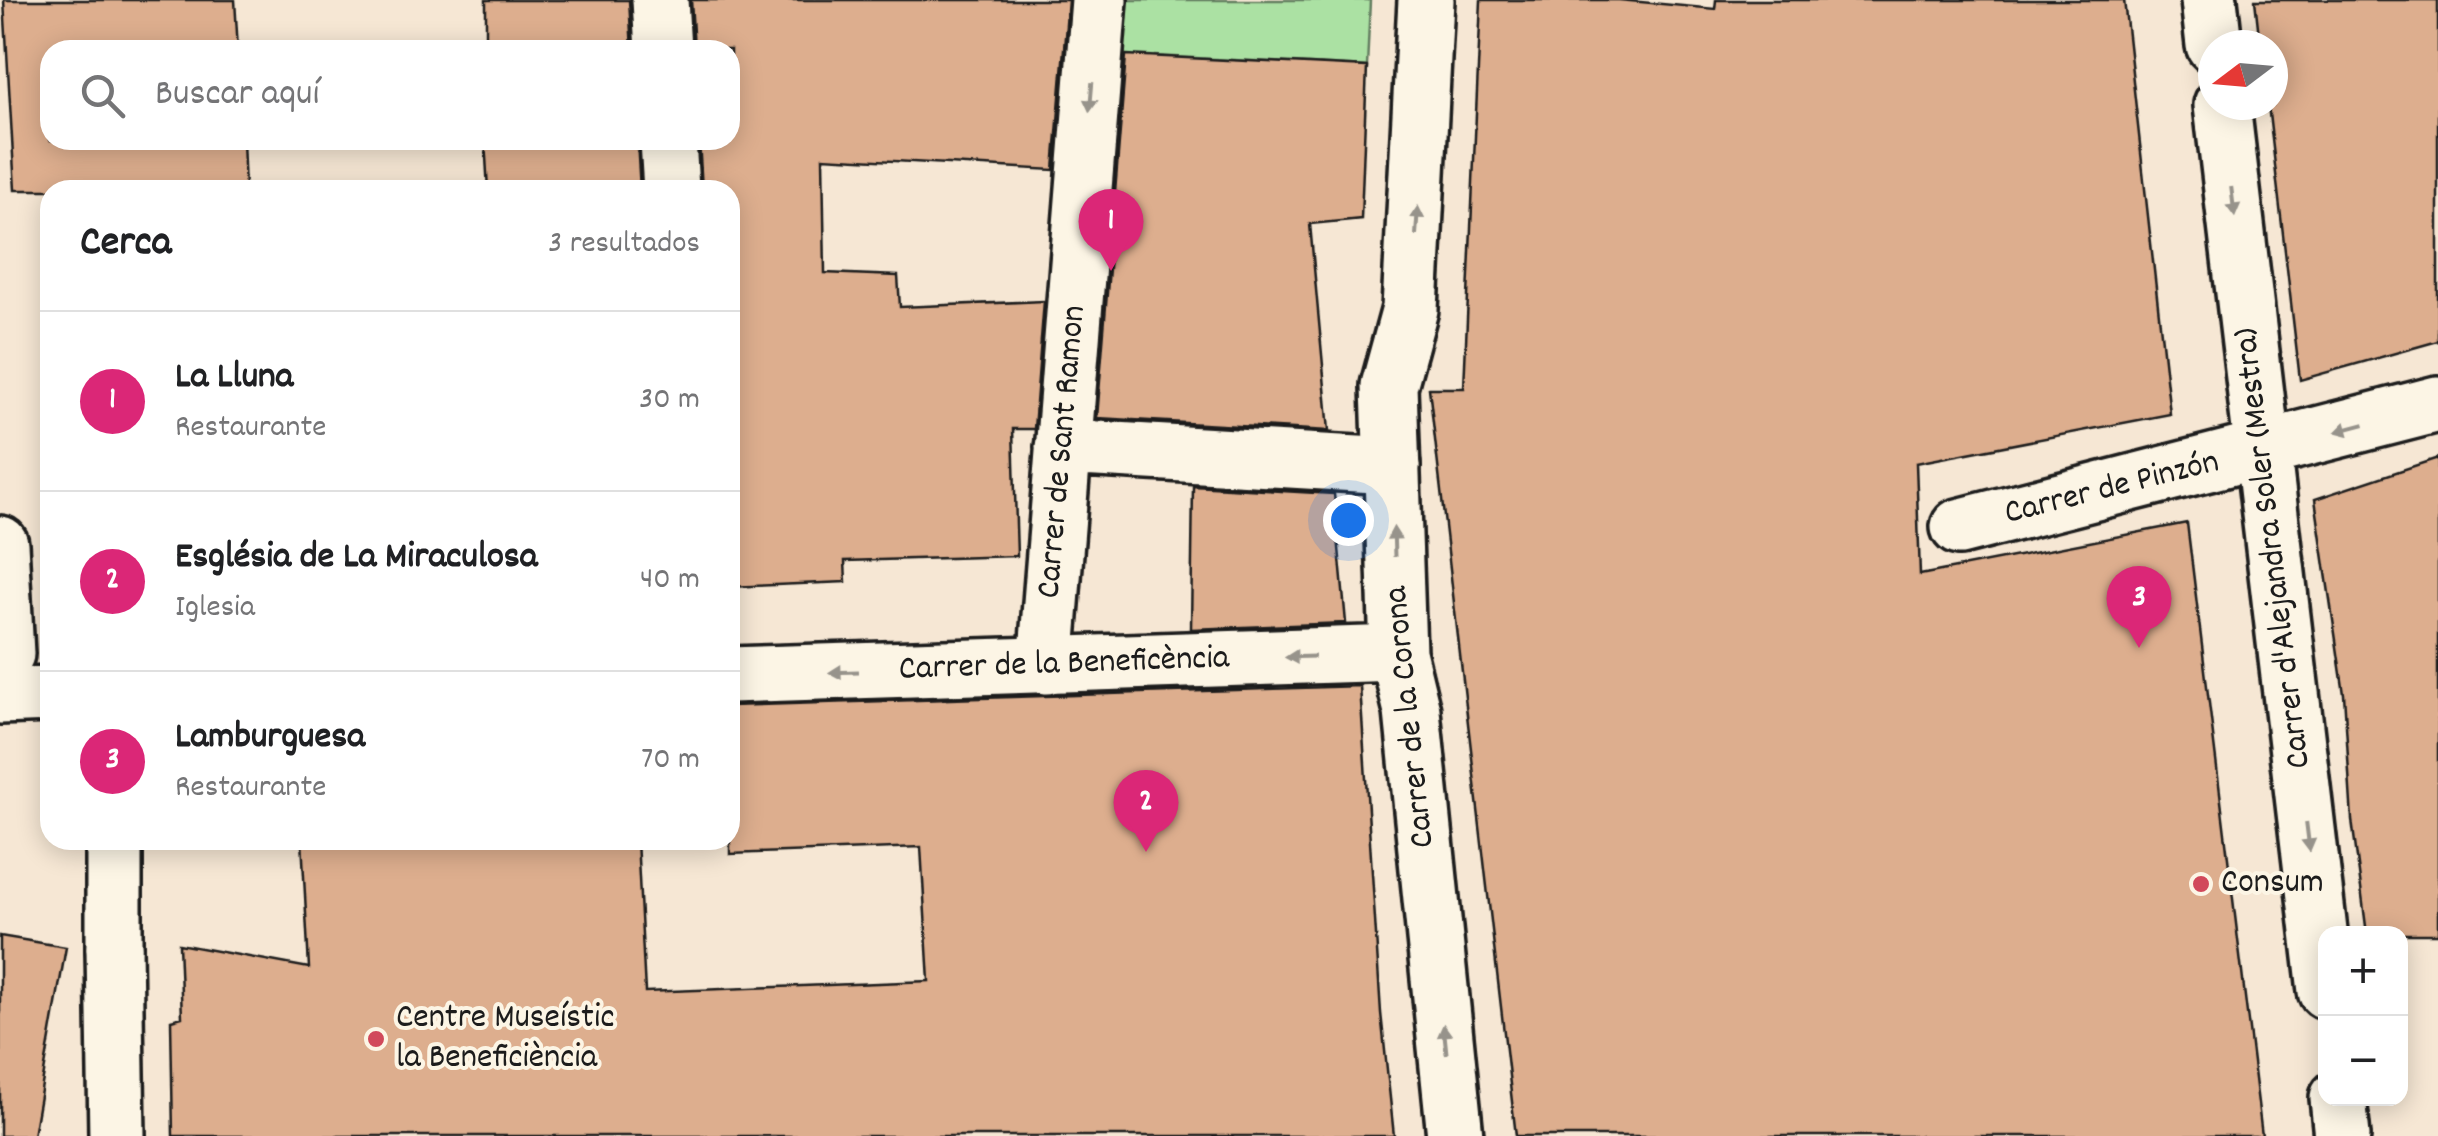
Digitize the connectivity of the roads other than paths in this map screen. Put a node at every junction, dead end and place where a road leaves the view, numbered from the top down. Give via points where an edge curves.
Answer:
1 (660, 0) edge
2 (1099, 0) edge
3 (1426, 0) edge
4 (2209, 0) edge
5 (2212, 30) edge
6 (662, 40) edge
7 (2224, 120) edge
8 (669, 150) edge
9 (670, 180) edge
10 (2438, 404) edge
11 (1063, 447) junction
12 (2263, 452) junction
13 (1392, 466) junction
14 (1960, 527) dead end
15 (0, 544) edge
16 (1398, 653) junction
17 (1046, 666) junction
18 (3, 675) edge
19 (740, 675) edge
20 (40, 690) edge
21 (114, 850) edge
22 (2319, 926) edge
23 (2339, 1106) edge
24 (117, 1136) edge
25 (1455, 1136) edge
26 (2342, 1136) edge

1 - 6 street
2 -> 11 street, Carrer de Sant Ramon
13 -> 3 street, Carrer de la Corona via 1389,386 1410,310
4 - 5 street
7 -> 12 street, Carrer d'Alejandra Soler (Mestra)
8 - 9 street
10 -> 12 street, Carrer de Pinzón
11 - 13 street
11 - 17 street, Carrer de Sant Ramon
12 - 14 street, Carrer de Pinzón
12 -> 22 street, Carrer d'Alejandra Soler (Mestra)
16 -> 13 street, Carrer de la Corona
15 - 18 street
16 -> 17 street, Carrer de la Beneficència
25 -> 16 street, Carrer de la Corona via 1412,711
17 -> 19 street, Carrer de la Beneficència
18 - 20 street
21 - 24 street
23 - 26 street

